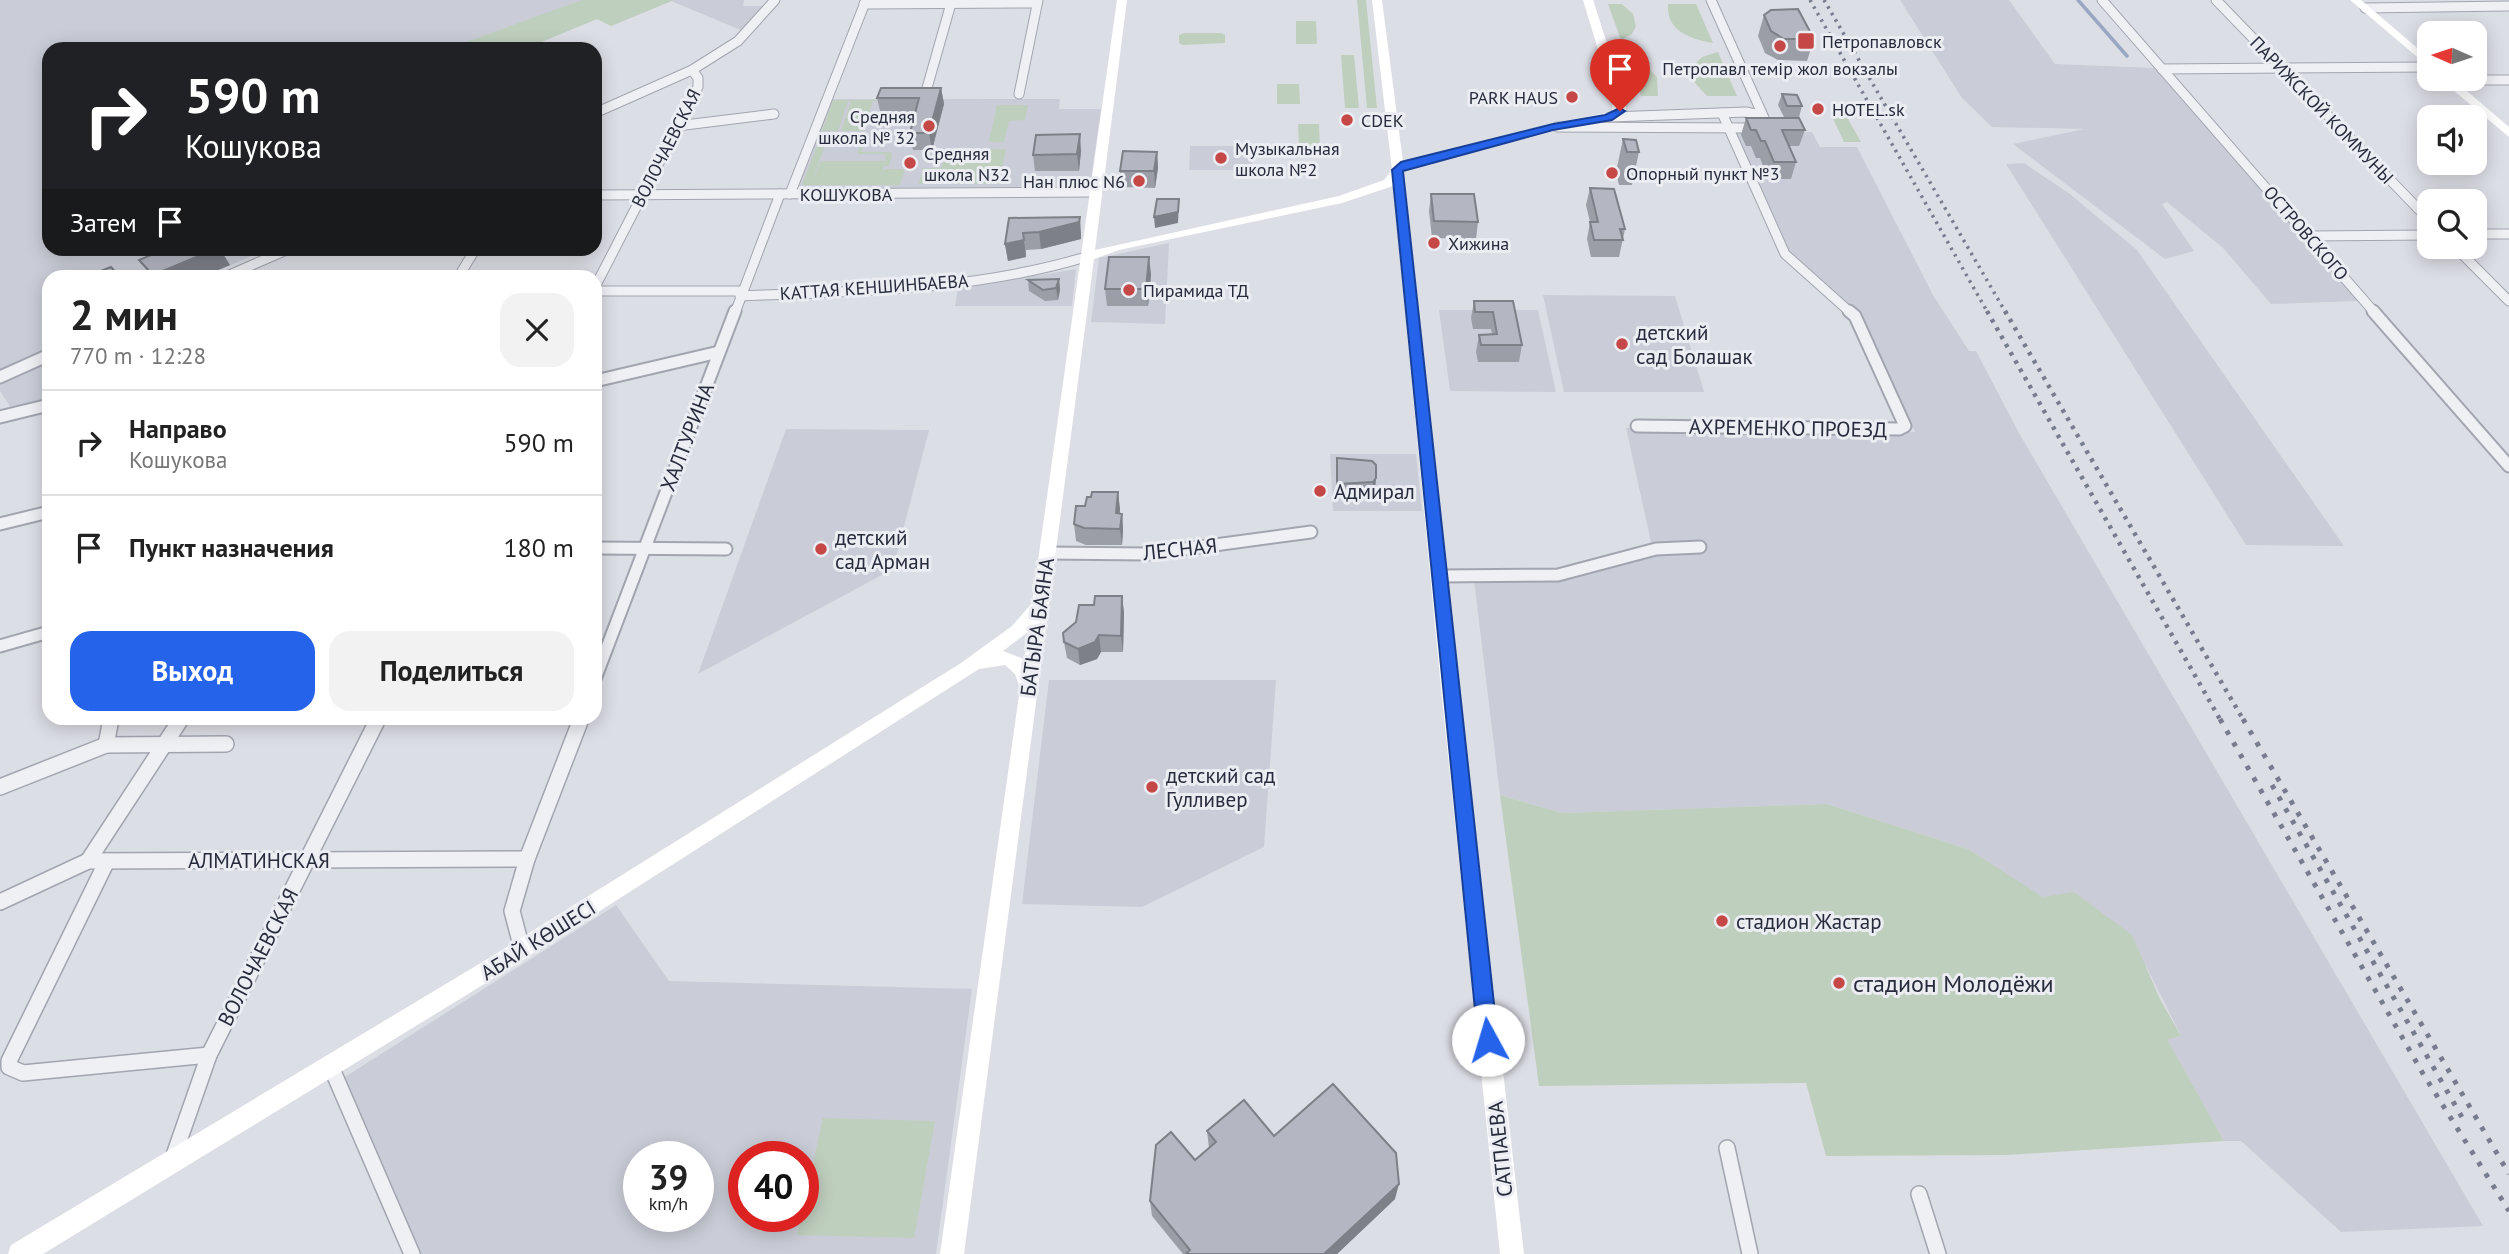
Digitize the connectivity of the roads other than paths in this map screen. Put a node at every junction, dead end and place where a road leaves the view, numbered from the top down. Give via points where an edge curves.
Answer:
1 (775, 0) edge
2 (1122, 0) edge
3 (1377, 0) edge
4 (1711, 0) edge
5 (2102, 0) edge
6 (2216, 0) edge
7 (2355, 0) edge
8 (1589, 1) edge
9 (865, 2) edge
10 (951, 2) edge
11 (1037, 2) edge
12 (2509, 6) edge
13 (2365, 8) junction
14 (2417, 54) edge
15 (2417, 65) edge
16 (2282, 68) junction
17 (2162, 69) junction
18 (692, 70) junction
19 (2487, 80) edge
20 (2509, 80) edge
21 (2460, 91) edge
22 (1019, 94) dead end
23 (925, 95) edge
24 (1617, 108) junction
25 (602, 110) edge
26 (1648, 113) junction
27 (1722, 113) junction
28 (774, 114) dead end
29 (1766, 120) junction
30 (677, 126) junction
31 (1553, 127) junction
32 (1729, 128) junction
33 (2509, 134) edge
34 (1398, 170) junction
35 (1370, 191) junction
36 (1097, 192) junction
37 (643, 194) junction
38 (785, 194) junction
39 (602, 195) edge
40 (1342, 199) junction
41 (1400, 199) junction
42 (2417, 208) edge
43 (1402, 228) junction
44 (2487, 234) edge
45 (2509, 234) edge
46 (2417, 235) edge
47 (2309, 236) junction
48 (1090, 247) junction
49 (273, 256) edge
50 (2467, 259) edge
51 (241, 270) edge
52 (602, 275) edge
53 (602, 289) edge
54 (741, 293) junction
55 (2509, 302) edge
56 (719, 352) junction
57 (42, 358) edge
58 (0, 377) edge
59 (602, 380) edge
60 (42, 407) edge
61 (0, 417) edge
62 (1637, 426) dead end
63 (2509, 466) edge
64 (42, 515) edge
65 (0, 524) edge
66 (1311, 532) dead end
67 (1700, 547) dead end
68 (602, 548) edge
69 (645, 548) junction
70 (726, 549) dead end
71 (1047, 553) junction
72 (1438, 576) junction
73 (1040, 605) junction
74 (42, 634) edge
75 (0, 646) edge
76 (602, 662) edge
77 (967, 668) junction
78 (1029, 690) junction
79 (110, 725) edge
80 (177, 725) edge
81 (374, 725) edge
82 (578, 725) edge
83 (164, 744) junction
84 (226, 744) dead end
85 (106, 745) junction
86 (0, 787) edge
87 (527, 859) junction
88 (307, 860) junction
89 (88, 861) junction
90 (107, 861) junction
91 (0, 902) edge
92 (522, 949) junction
93 (209, 1055) junction
94 (332, 1069) junction
95 (1727, 1148) dead end
96 (170, 1165) junction
97 (1919, 1194) dead end
98 (20, 1254) edge
99 (412, 1254) edge
100 (952, 1254) edge
101 (1512, 1254) edge
102 (1750, 1254) edge
103 (1938, 1254) edge

1 - 18 street, ВОЛОЧАЕВСКАЯ via 743,37
2 - 36 street, БАТЫРА БАЯНА
3 - 34 street, САТПАЕВА
4 - 29 street
5 - 17 street, ОСТРОВСКОГО
6 - 16 street, ПАРИЖСКОЙ КОММУНЫ
7 - 13 street
8 - 24 street
9 - 10 street
9 - 38 street, ХАЛТУРИНА
10 - 11 street
10 - 23 street
11 - 22 street
12 - 13 street
13 - 14 street
15 - 16 street
16 - 17 street
16 - 42 street, ПАРИЖСКОЙ КОММУНЫ
17 - 47 street, ОСТРОВСКОГО
18 - 25 street
18 - 30 street, ВОЛОЧАЕВСКАЯ via 699,82
19 - 20 street
21 - 33 street
24 - 26 street
24 - 26 street
24 - 31 street
26 - 27 street
27 - 29 street via 1755,113
27 - 32 street, АХРЕМЕНКО ПРОЕЗД
28 - 30 street
29 - 32 street via 1760,128
30 - 37 street, ВОЛОЧАЕВСКАЯ
31 - 32 street
31 - 34 street
32 - 62 street, АХРЕМЕНКО ПРОЕЗД via 1785,254 1855,316 1905,426
34 - 35 street via 1391,181
34 - 41 street, САТПАЕВА
35 - 40 street
35 - 41 street via 1391,190
36 - 38 street, КОШУКОВА
36 - 48 street, БАТЫРА БАЯНА
37 - 38 street, КОШУКОВА
37 - 39 street, КОШУКОВА
37 - 52 street, ВОЛОЧАЕВСКАЯ
38 - 54 street, ХАЛТУРИНА
40 - 43 street via 1385,201
40 - 48 street via 1116,247
41 - 43 street, САТПАЕВА
43 - 72 street, САТПАЕВА
44 - 45 street
46 - 47 street
47 - 63 street, ОСТРОВСКОГО
48 - 54 street, КАТТАЯ КЕНШИНБАЕВА via 1047,268 946,286
48 - 71 street, БАТЫРА БАЯНА
49 - 51 street
50 - 55 street
53 - 54 street, КАТТАЯ КЕНШИНБАЕВА
54 - 56 street, ХАЛТУРИНА
56 - 59 street
56 - 69 street, ХАЛТУРИНА
57 - 58 street
60 - 61 street
64 - 65 street
66 - 71 street, ЛЕСНАЯ via 1148,554
67 - 72 street via 1656,549 1558,575
68 - 69 street
69 - 70 street
69 - 76 street, ХАЛТУРИНА
71 - 73 street, БАТЫРА БАЯНА
72 - 101 street, САТПАЕВА
73 - 77 street, АБАЙ КӨШЕСІ via 1018,631
73 - 78 street, БАТЫРА БАЯНА
74 - 75 street
77 - 78 street via 994,658 1015,661 1024,669
77 - 92 street, АБАЙ КӨШЕСІ
78 - 100 street, БАТЫРА БАЯНА
79 - 85 street
80 - 83 street
81 - 88 street, ВОЛОЧАЕВСКАЯ
82 - 87 street
83 - 84 street
83 - 85 street
83 - 89 street
85 - 86 street
87 - 88 street, АЛМАТИНСКАЯ
87 - 92 street via 512,917
88 - 90 street, АЛМАТИНСКАЯ
88 - 93 street, ВОЛОЧАЕВСКАЯ
89 - 90 street, АЛМАТИНСКАЯ
89 - 91 street, АЛМАТИНСКАЯ
90 - 93 street via 9,1067 23,1073
92 - 94 street, АБАЙ КӨШЕСІ
93 - 96 street, ВОЛОЧАЕВСКАЯ
94 - 96 street, АБАЙ КӨШЕСІ
94 - 99 street
95 - 102 street
96 - 98 street, АБАЙ КӨШЕСІ
97 - 103 street

